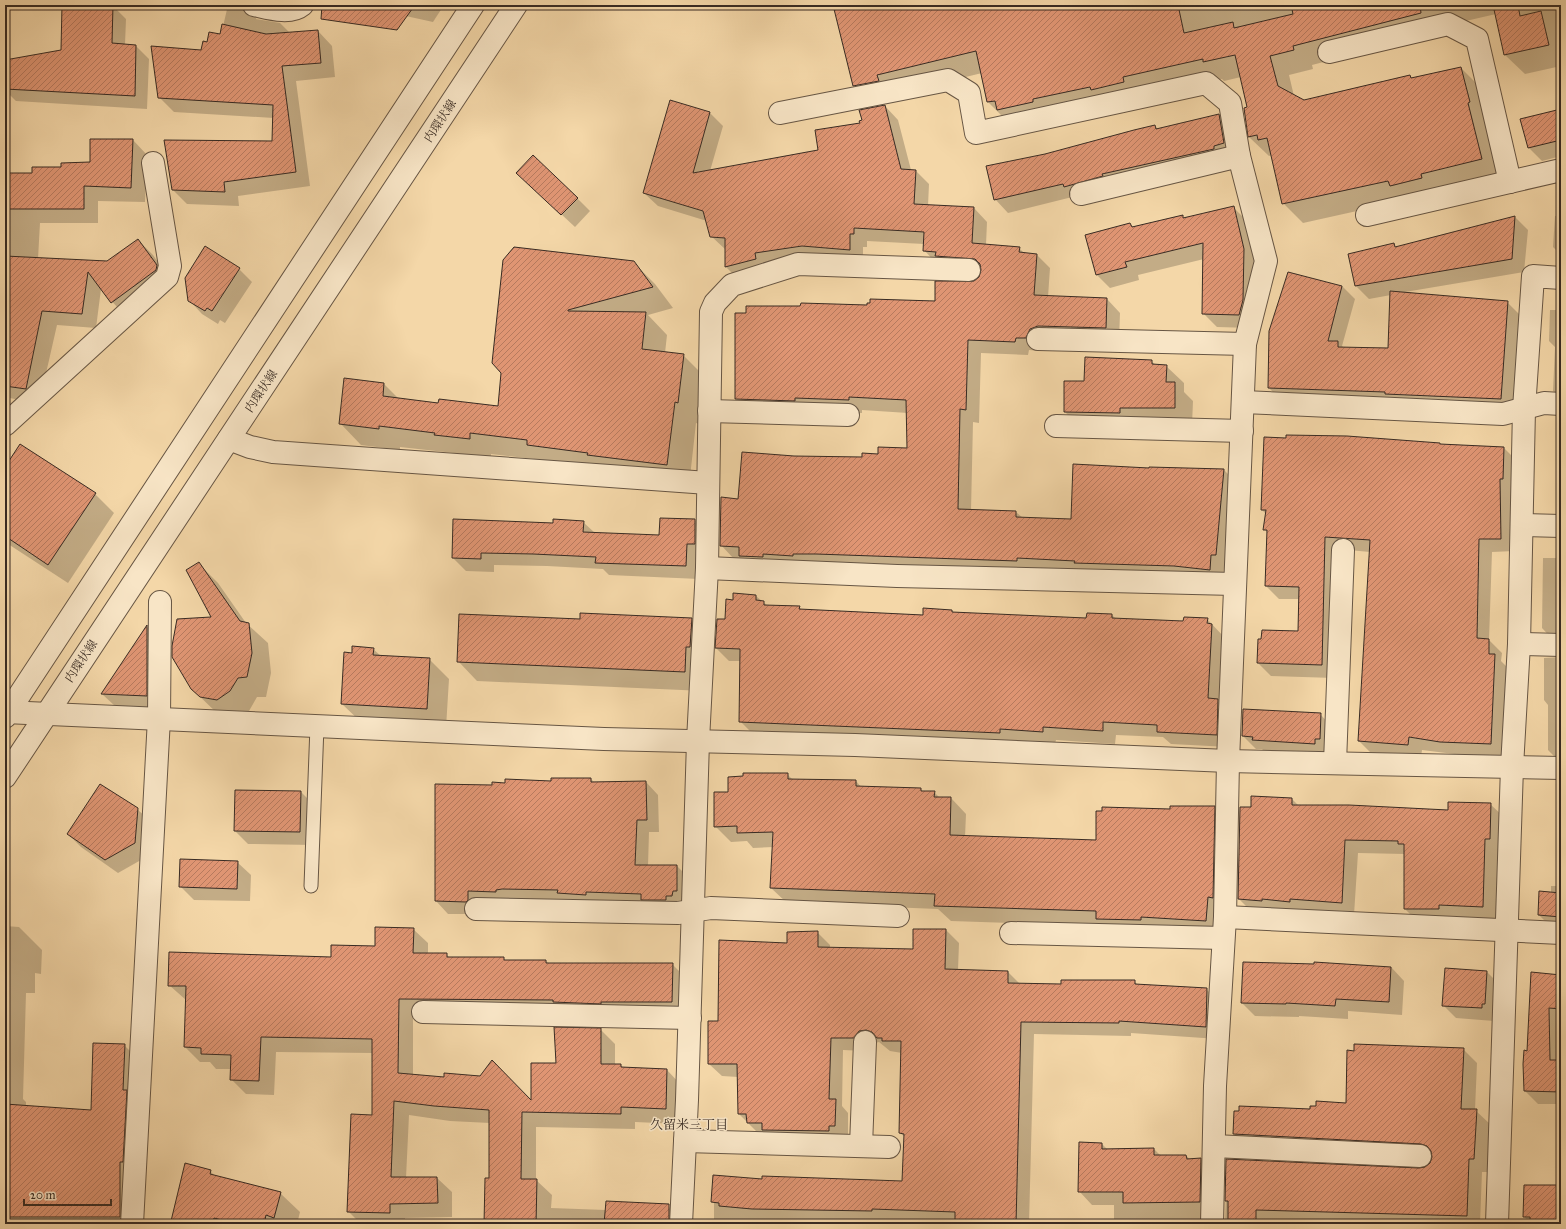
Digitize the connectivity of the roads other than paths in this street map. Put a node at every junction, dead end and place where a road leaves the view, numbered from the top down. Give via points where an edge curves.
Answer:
1 (254, 5) edge
2 (302, 5) edge
3 (473, 5) edge
4 (516, 5) edge
5 (1329, 52) dead end
6 (780, 113) dead end
7 (1240, 156) junction
8 (153, 163) dead end
9 (1561, 170) edge
10 (1510, 182) junction
11 (1081, 194) dead end
12 (1367, 215) dead end
13 (969, 270) dead end
14 (1561, 278) edge
15 (1038, 339) dead end
16 (1244, 344) junction
17 (1243, 402) junction
18 (1561, 404) edge
19 (1524, 409) junction
20 (709, 411) junction
21 (848, 415) dead end
22 (5, 424) edge
23 (1056, 426) dead end
24 (1242, 431) junction
25 (229, 439) junction
26 (708, 483) junction
27 (1522, 525) junction
28 (1561, 526) edge
29 (1343, 550) dead end
30 (707, 568) junction
31 (1234, 584) junction
32 (160, 602) dead end
33 (1519, 644) junction
34 (1561, 645) edge
35 (47, 713) junction
36 (6, 714) edge
37 (159, 718) junction
38 (317, 726) junction
39 (698, 741) junction
40 (1228, 761) junction
41 (1335, 763) junction
42 (1512, 766) junction
43 (1561, 768) edge
44 (5, 777) edge
45 (311, 886) dead end
46 (476, 909) dead end
47 (693, 911) junction
48 (898, 916) dead end
49 (1224, 927) junction
50 (1506, 930) junction
51 (1011, 933) dead end
52 (1561, 933) edge
53 (423, 1012) dead end
54 (690, 1018) junction
55 (865, 1042) dead end
56 (685, 1141) junction
57 (862, 1146) junction
58 (1214, 1146) junction
59 (889, 1147) dead end
60 (1420, 1156) dead end
61 (132, 1224) edge
62 (681, 1224) edge
63 (1212, 1224) edge
64 (1496, 1224) edge

1 - 2 street via 287,10
3 - 36 street
4 - 25 street, 内環状線
5 - 10 street via 1448,24 1476,39
6 - 7 street via 948,80 969,93 976,133 1206,83 1230,103
7 - 11 street
7 - 16 street via 1266,261
8 - 22 street via 170,266 167,277
9 - 10 street
10 - 12 street
13 - 20 street via 798,264 732,284 715,303 711,312
14 - 19 street via 1534,276
15 - 16 street
16 - 17 street
17 - 19 street via 1503,414
17 - 24 street
18 - 19 street via 1544,403
19 - 27 street
20 - 21 street
20 - 26 street
23 - 24 street
24 - 31 street
25 - 26 street via 273,452
25 - 35 street, 内環状線
26 - 30 street
27 - 28 street
27 - 33 street
29 - 41 street
30 - 31 street via 905,577
30 - 39 street
31 - 40 street
32 - 37 street
33 - 34 street
33 - 42 street
35 - 36 street
35 - 37 street
35 - 44 street, 内環状線
37 - 38 street
37 - 61 street
38 - 39 street
38 - 45 lane
39 - 40 street
39 - 47 street
40 - 41 street
40 - 49 street
41 - 42 street
42 - 43 street
42 - 50 street
46 - 47 street via 678,913
47 - 48 street via 711,908
47 - 54 street
49 - 50 street
49 - 51 street
49 - 58 street
50 - 52 street
50 - 64 street
53 - 54 street
54 - 56 street
55 - 57 street
56 - 57 street
56 - 62 street
57 - 59 street
58 - 60 street
58 - 63 street

